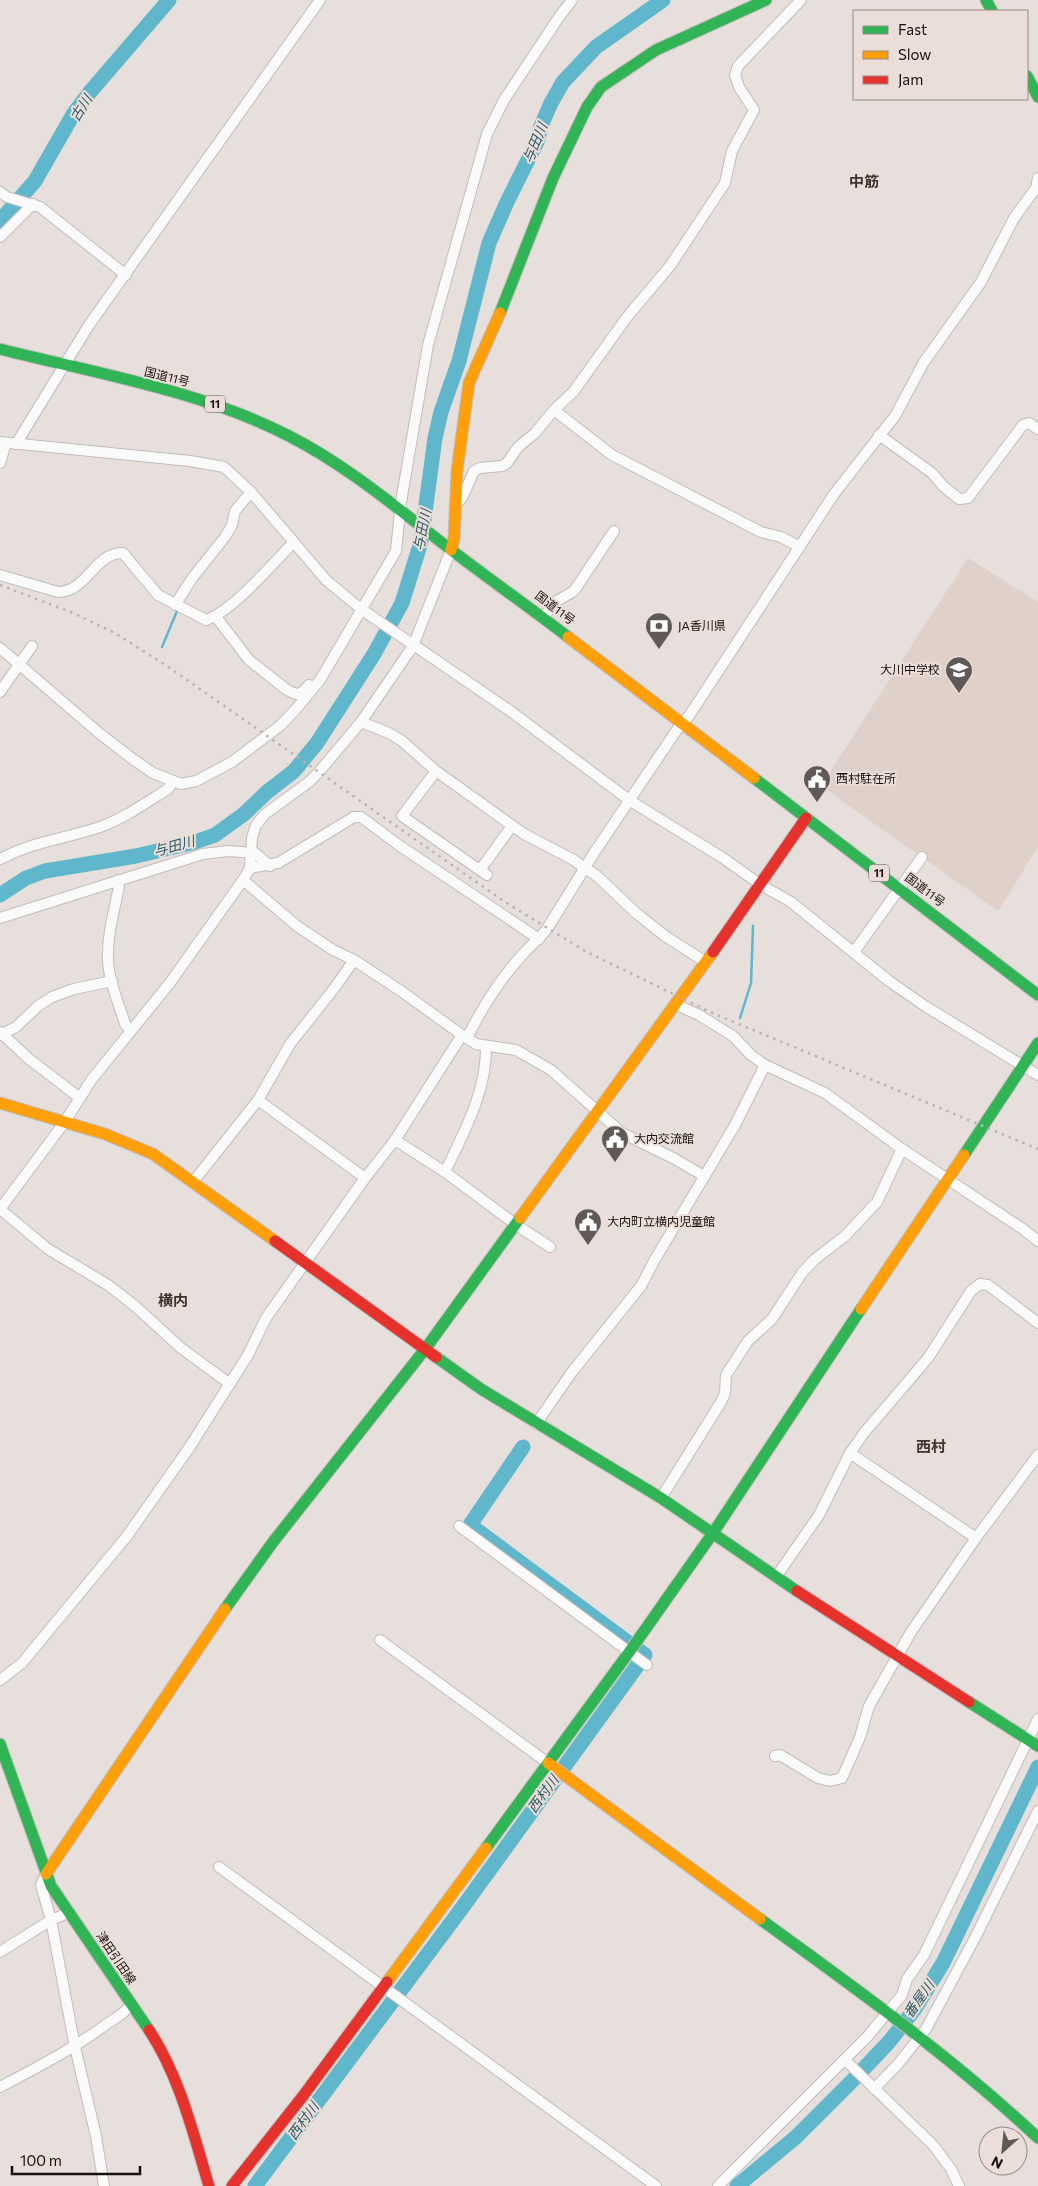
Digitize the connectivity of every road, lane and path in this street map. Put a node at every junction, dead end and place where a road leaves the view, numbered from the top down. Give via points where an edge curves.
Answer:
1 (320, 0) edge
2 (572, 0) edge
3 (766, 0) edge
4 (801, 0) edge
5 (1028, 78) edge
6 (1038, 97) edge
7 (1038, 178) edge
8 (4, 198) edge
9 (30, 204) junction
10 (0, 237) edge
11 (126, 275) junction
12 (0, 350) edge
13 (64, 365) junction
14 (554, 410) junction
15 (1038, 429) edge
16 (879, 435) junction
17 (8, 443) edge
18 (0, 463) edge
19 (251, 492) junction
20 (456, 504) junction
21 (404, 513) junction
22 (614, 531) dead end
23 (293, 543) junction
24 (800, 547) junction
25 (451, 550) junction
26 (0, 575) edge
27 (175, 606) junction
28 (363, 610) junction
29 (216, 617) junction
30 (544, 617) junction
31 (410, 644) junction
32 (32, 646) dead end
33 (0, 648) edge
34 (20, 663) junction
35 (320, 680) junction
36 (0, 692) edge
37 (361, 722) junction
38 (682, 724) junction
39 (436, 771) junction
40 (172, 781) junction
41 (629, 800) junction
42 (806, 818) junction
43 (512, 826) junction
44 (250, 853) junction
45 (922, 857) dead end
46 (0, 859) edge
47 (270, 866) junction
48 (250, 868) junction
49 (585, 868) junction
50 (118, 880) junction
51 (243, 880) junction
52 (761, 885) junction
53 (901, 889) junction
54 (0, 918) edge
55 (539, 939) junction
56 (854, 952) junction
57 (354, 960) junction
58 (704, 961) junction
59 (112, 981) junction
60 (1038, 995) edge
61 (675, 1004) junction
62 (130, 1030) junction
63 (1, 1034) edge
64 (464, 1036) junction
65 (1038, 1043) edge
66 (486, 1046) junction
67 (765, 1065) junction
68 (1023, 1065) junction
69 (1038, 1075) edge
70 (80, 1098) junction
71 (258, 1100) junction
72 (0, 1102) edge
73 (597, 1111) junction
74 (64, 1123) junction
75 (395, 1140) junction
76 (902, 1148) junction
77 (445, 1172) junction
78 (704, 1176) junction
79 (365, 1178) junction
80 (949, 1180) junction
81 (193, 1182) junction
82 (0, 1209) edge
83 (515, 1224) junction
84 (1038, 1241) edge
85 (550, 1246) dead end
86 (306, 1263) junction
87 (1038, 1323) edge
88 (426, 1348) junction
89 (230, 1384) junction
90 (536, 1424) junction
91 (850, 1453) junction
92 (1038, 1456) edge
93 (661, 1498) junction
94 (459, 1526) dead end
95 (713, 1533) junction
96 (976, 1538) junction
97 (776, 1577) junction
98 (380, 1640) dead end
99 (630, 1652) junction
100 (897, 1657) junction
101 (647, 1665) dead end
102 (0, 1680) edge
103 (1038, 1720) edge
104 (1034, 1743) edge
105 (0, 1744) edge
106 (775, 1756) dead end
107 (548, 1763) junction
108 (1038, 1811) edge
109 (219, 1867) dead end
110 (46, 1874) junction
111 (68, 1913) junction
112 (51, 1920) junction
113 (0, 1952) edge
114 (384, 1986) junction
115 (131, 2004) junction
116 (889, 2014) junction
117 (918, 2036) junction
118 (75, 2047) junction
119 (846, 2061) junction
120 (0, 2087) edge
121 (873, 2088) junction
122 (1038, 2138) edge
123 (104, 2186) edge
124 (209, 2186) edge
125 (232, 2186) edge
126 (656, 2186) edge
127 (718, 2186) edge
128 (959, 2186) edge

1 - 11 street
2 - 21 street via 504,100 487,134 428,345
3 - 20 main road via 656,50 601,86 587,107 553,178 469,383 457,471
4 - 14 street via 738,66 734,75 754,110 732,151 725,183 670,266 574,391
5 - 6 main road
7 - 16 street via 1036,188 1014,218 981,282 936,342 902,405
8 - 9 street
9 - 10 street
9 - 11 street via 57,219
11 - 13 street
12 - 13 main road, 国道11号 / 11
13 - 17 street via 50,390
13 - 21 main road, 国道11号 / 11 via 188,396 246,416 318,451
14 - 20 street via 502,466 474,471
14 - 24 street via 612,456 761,532 781,537
15 - 16 street via 1029,423 1023,425 968,498 959,499 932,473
16 - 24 street via 834,494
17 - 18 street
17 - 19 street via 216,464 229,470
19 - 23 street
19 - 27 street via 235,511 225,537
20 - 25 main road
21 - 25 main road, 国道11号 / 11
21 - 28 street via 396,551
22 - 30 street via 574,591 554,602
23 - 28 street via 326,580
23 - 29 street
24 - 38 street
25 - 30 main road, 国道11号 / 11
25 - 31 street
26 - 27 street via 65,592 84,581 105,557 113,552 123,553 158,595
27 - 29 street via 206,620
28 - 31 street
28 - 35 street
29 - 35 street via 249,660 287,690 301,693
30 - 38 main road, 国道11号 / 11
31 - 37 street
31 - 41 street via 509,710
32 - 34 street
33 - 34 street
34 - 36 street
34 - 40 street via 99,733 153,773
35 - 40 street via 281,725 232,762 196,781 181,784
37 - 39 street via 389,733
37 - 44 street via 309,782 256,825
38 - 41 street
38 - 42 main road, 国道11号 / 11
39 - 43 street
39 - 43 street via 402,816 484,872
40 - 46 street via 168,789 101,826 45,840
41 - 49 street
41 - 52 street
42 - 52 main road
42 - 53 main road, 国道11号 / 11
43 - 49 street
44 - 47 street via 256,853
44 - 48 street
44 - 50 street via 203,854
45 - 53 street
47 - 48 street
47 - 55 street via 354,817 361,817
48 - 51 street
49 - 55 street
49 - 58 street via 665,936
50 - 54 street
50 - 59 street via 109,939 108,962
51 - 57 street via 297,926
51 - 62 street via 169,984
52 - 56 street via 791,902
52 - 58 main road
53 - 56 street
53 - 60 main road, 国道11号 / 11
55 - 64 street via 498,985
56 - 68 street via 925,1006
57 - 64 street
57 - 71 street via 290,1044
58 - 61 main road
59 - 62 street via 125,1024
59 - 63 street via 52,997 16,1027
61 - 67 street via 733,1036
61 - 73 main road
62 - 70 street
63 - 70 street
64 - 66 street
64 - 75 street
65 - 68 main road
66 - 73 street via 516,1050 551,1070
66 - 77 street via 486,1060 471,1118
67 - 76 street via 825,1093
67 - 78 street via 735,1125
68 - 69 street
68 - 80 main road
70 - 74 street
71 - 79 street
71 - 81 street
72 - 74 main road
73 - 78 street via 622,1134
73 - 83 main road
74 - 81 main road via 105,1134 153,1154
74 - 82 street
75 - 77 street
75 - 79 street
76 - 80 street
76 - 93 street via 877,1202 845,1236 814,1260 772,1319 748,1341 726,1374 721,1402
77 - 83 street
78 - 90 street via 641,1286 572,1372
79 - 86 street
80 - 84 street
80 - 95 main road
81 - 86 main road
82 - 89 street via 48,1249 108,1285 181,1348
83 - 85 street
83 - 88 main road
86 - 88 main road
86 - 89 street via 266,1318
87 - 91 street via 988,1285 980,1284 971,1290 928,1358
88 - 90 main road
88 - 110 main road via 273,1542
89 - 102 street via 127,1536 22,1663
90 - 93 main road
91 - 96 street
91 - 97 street via 819,1515
92 - 96 street
93 - 95 main road
94 - 99 street
95 - 97 main road
95 - 99 main road
96 - 100 street via 910,1632
97 - 100 main road
98 - 107 street
99 - 101 street
99 - 107 main road
100 - 104 main road
100 - 106 street via 869,1706 842,1778 830,1781 818,1778
103 - 104 street
104 - 116 street via 1019,1762 924,1955 907,1978 902,1995
105 - 110 main road, 津田引田線
107 - 114 main road
107 - 116 main road
108 - 117 street via 941,2002
109 - 114 street
110 - 111 main road, 津田引田線
110 - 112 street via 41,1885
111 - 112 street
111 - 115 main road, 津田引田線
112 - 113 street
112 - 118 street
114 - 125 main road
114 - 126 street
115 - 118 street via 124,2014
115 - 124 main road, 津田引田線 via 158,2044 182,2097
116 - 117 main road
116 - 119 street
117 - 121 street
117 - 122 main road
118 - 120 street
118 - 123 street
119 - 121 street
119 - 127 street
121 - 128 street via 933,2145

